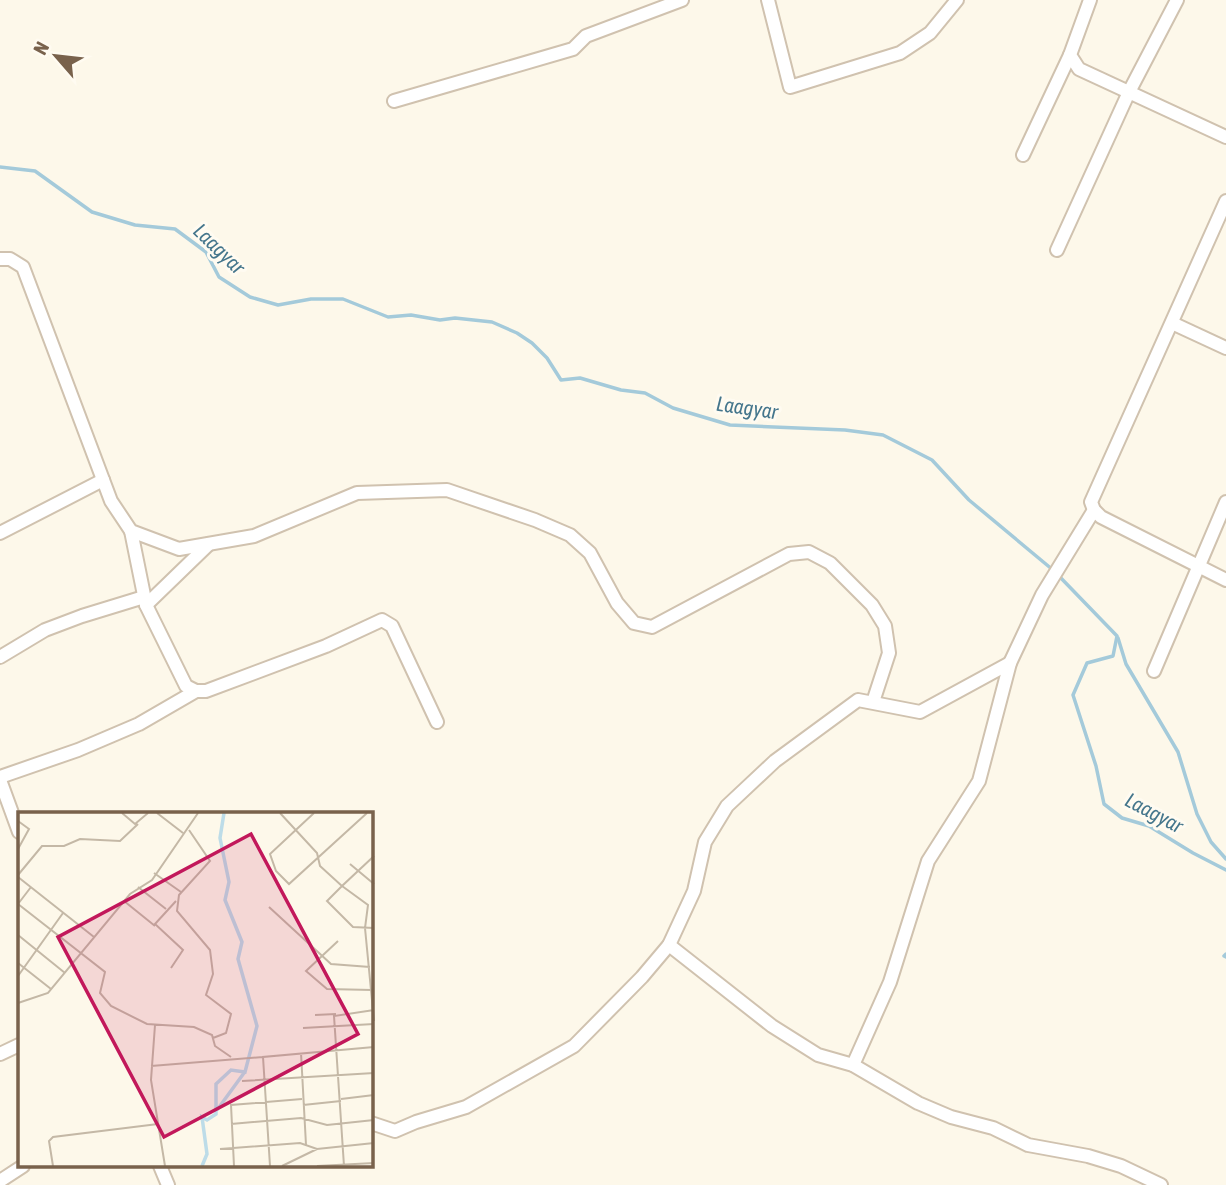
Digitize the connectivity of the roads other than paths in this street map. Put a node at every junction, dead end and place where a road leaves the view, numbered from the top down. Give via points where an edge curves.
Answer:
1 (682, 0) edge
2 (768, 0) edge
3 (957, 0) edge
4 (1090, 0) edge
5 (1177, 0) edge
6 (1070, 55) junction
7 (1129, 92) junction
8 (394, 101) dead end
9 (1226, 136) edge
10 (1023, 155) dead end
11 (1226, 201) edge
12 (1057, 250) dead end
13 (0, 259) edge
14 (1172, 323) junction
15 (1226, 348) edge
16 (103, 480) junction
17 (1226, 502) edge
18 (1094, 510) junction
19 (131, 531) junction
20 (0, 533) edge
21 (209, 544) junction
22 (1199, 565) junction
23 (1226, 580) edge
24 (145, 601) junction
25 (0, 657) edge
26 (1010, 663) junction
27 (1154, 671) dead end
28 (196, 691) junction
29 (873, 702) junction
30 (437, 722) dead end
31 (0, 779) edge
32 (18, 829) edge
33 (669, 945) junction
34 (18, 1045) edge
35 (0, 1054) edge
36 (853, 1065) junction
37 (373, 1124) edge
38 (20, 1168) edge
39 (161, 1168) edge
40 (0, 1181) edge
41 (1145, 1183) edge
42 (168, 1185) edge
43 (1161, 1185) edge

1 - 8 street via 586,36 573,48
2 - 3 street via 790,88 900,53 930,33
4 - 6 street
5 - 7 street
6 - 7 street via 1079,69
6 - 10 street
7 - 9 street
7 - 12 street
11 - 14 street
13 - 16 street via 10,259 23,268
14 - 15 street
14 - 18 street via 1094,494
16 - 19 street
16 - 20 street
17 - 22 street
18 - 22 street
18 - 26 street via 1042,596
19 - 21 street via 179,550
19 - 24 street
21 - 24 street
21 - 29 street via 254,536 357,493 447,490 570,536 590,553 617,603 634,623 652,627 789,554 809,552 830,563 872,605 885,626 889,653
22 - 23 street
22 - 27 street
24 - 25 street via 45,630
24 - 28 street via 186,686
26 - 29 street via 920,712
26 - 36 street via 979,781 928,862 890,982
28 - 30 street via 326,646 382,620 392,626
28 - 31 street via 139,724
29 - 33 street via 858,700 775,761 727,806 705,842 694,891
31 - 32 street
33 - 36 street via 772,1026 818,1055
33 - 37 street via 575,1045 466,1107 395,1131
34 - 35 street
36 - 41 street via 951,1117 993,1128 1028,1145 1099,1159
38 - 40 street
39 - 42 street
41 - 43 street

